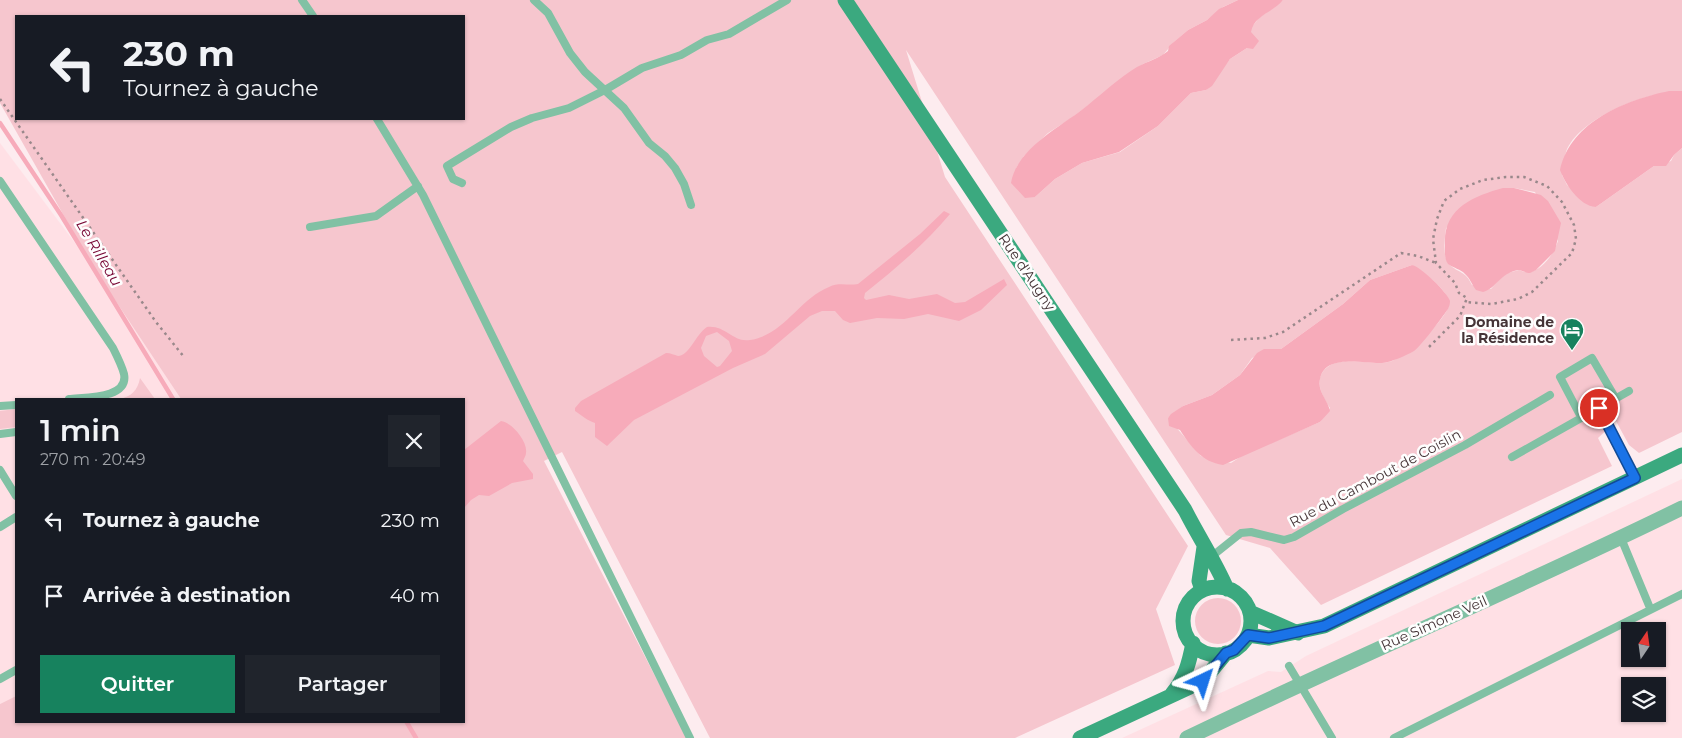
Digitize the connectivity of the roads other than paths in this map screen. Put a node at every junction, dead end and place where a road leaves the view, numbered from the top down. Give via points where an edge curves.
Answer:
1 (302, 0) edge
2 (534, 0) edge
3 (787, 0) edge
4 (845, 0) edge
5 (312, 15) edge
6 (605, 90) junction
7 (378, 120) edge
8 (0, 181) edge
9 (462, 183) dead end
10 (418, 186) junction
11 (692, 205) dead end
12 (310, 227) dead end
13 (1629, 391) dead end
14 (1550, 395) dead end
15 (78, 398) edge
16 (1616, 398) junction
17 (15, 405) edge
18 (0, 406) edge
19 (1599, 408) junction
20 (1582, 417) junction
21 (15, 432) edge
22 (0, 434) edge
23 (1682, 455) edge
24 (1512, 457) dead end
25 (0, 470) edge
26 (1635, 478) junction
27 (15, 480) edge
28 (8, 483) junction
29 (15, 494) edge
30 (1682, 508) edge
31 (15, 518) edge
32 (0, 527) edge
33 (1621, 538) junction
34 (1207, 552) junction
35 (1227, 588) junction
36 (1202, 590) junction
37 (1682, 594) edge
38 (1650, 608) junction
39 (1250, 612) junction
40 (1298, 633) junction
41 (1248, 635) junction
42 (1193, 643) junction
43 (1226, 653) junction
44 (1289, 666) dead end
45 (15, 671) edge
46 (0, 679) edge
47 (1298, 684) junction
48 (1169, 697) junction
49 (690, 738) edge
50 (1080, 738) edge
51 (1187, 738) edge
52 (1332, 738) edge
53 (1394, 738) edge

1 - 5 lane
2 - 6 lane via 548,14 570,53
3 - 6 lane via 729,34 642,68
4 - 34 main road, Rue d'Augny via 1185,510
6 - 9 lane via 569,108 511,127 447,166 453,179
6 - 11 lane via 624,108 649,143 675,168
7 - 10 lane
8 - 15 lane via 113,348 125,376 123,386 115,394
10 - 12 lane via 376,216
10 - 49 lane
13 - 16 lane
14 - 34 lane, Rue du Cambout de Coislin via 1294,537 1284,540 1251,532 1241,533
16 - 19 lane
16 - 20 lane via 1592,358 1560,377
17 - 18 lane
19 - 20 lane
19 - 26 lane
20 - 24 lane
21 - 22 lane
23 - 26 main road
25 - 28 lane
26 - 40 main road via 1332,622
27 - 28 lane
28 - 29 lane
30 - 33 street, Rue Simone Veil
31 - 32 lane
33 - 38 lane
33 - 47 street, Rue Simone Veil
34 - 35 main road, Rue d'Augny
34 - 36 main road via 1199,581
35 - 36 main road
35 - 39 main road via 1241,597
36 - 42 main road via 1186,606 1184,617 1184,628
37 - 38 lane
38 - 53 lane
39 - 40 main road
39 - 41 main road
40 - 41 main road via 1269,638
41 - 43 main road via 1234,650
42 - 43 main road via 1206,652
42 - 48 main road via 1188,670
43 - 48 main road via 1203,681
44 - 47 lane
45 - 46 lane
47 - 51 street, Rue Simone Veil
47 - 52 lane
48 - 50 main road

